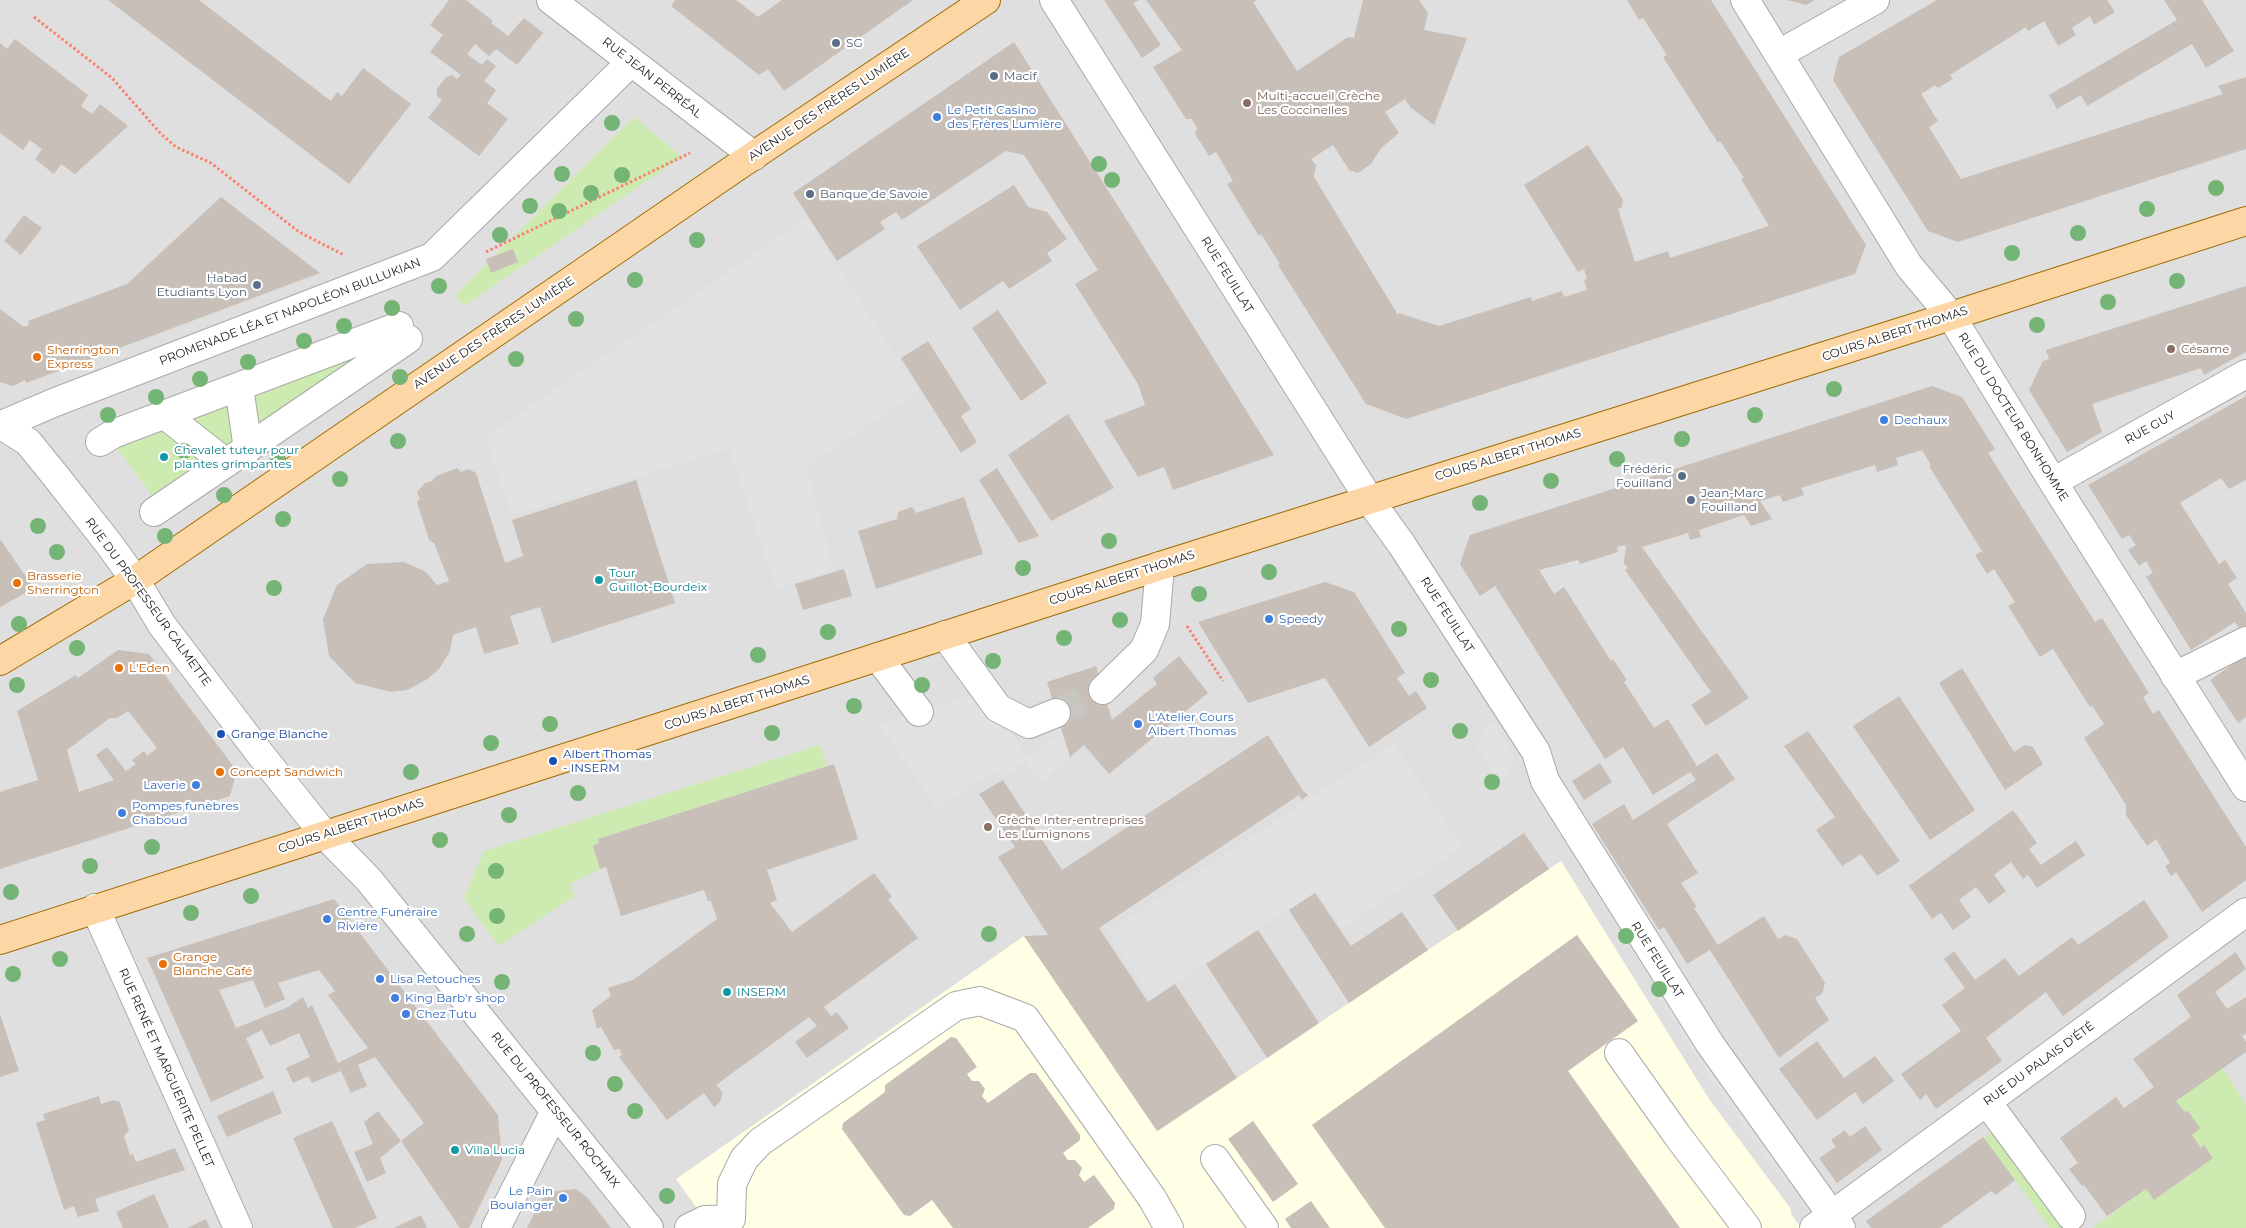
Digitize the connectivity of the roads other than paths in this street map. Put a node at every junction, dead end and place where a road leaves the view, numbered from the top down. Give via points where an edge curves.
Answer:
1 (551, 0) edge
2 (986, 0) edge
3 (1054, 0) edge
4 (1745, 0) edge
5 (1874, 0) edge
6 (1779, 54) junction
7 (631, 62) junction
8 (754, 156) junction
9 (2246, 221) edge
10 (1951, 316) junction
11 (281, 371) junction
12 (2246, 374) edge
13 (239, 387) junction
14 (321, 399) junction
15 (165, 415) junction
16 (1, 425) edge
17 (100, 442) dead end
18 (237, 456) junction
19 (2053, 482) junction
20 (1369, 499) junction
21 (154, 512) dead end
22 (1160, 566) junction
23 (135, 580) junction
24 (945, 635) junction
25 (2246, 641) edge
26 (878, 657) junction
27 (0, 661) edge
28 (2175, 676) junction
29 (1103, 690) tunnel mouth
30 (919, 712) dead end
31 (1056, 713) tunnel mouth
32 (2246, 788) edge
33 (324, 834) junction
34 (95, 908) junction
35 (2246, 912) edge
36 (0, 940) edge
37 (1619, 1053) dead end
38 (1987, 1102) junction
39 (555, 1112) junction
40 (1215, 1159) dead end
41 (2071, 1216) dead end
42 (1829, 1224) edge
43 (238, 1228) edge
44 (496, 1228) edge
45 (649, 1228) edge
46 (689, 1228) edge
47 (1169, 1228) edge
48 (1264, 1228) edge
49 (1747, 1228) edge

1 - 7 street, RUE JEAN PERRÉAL
2 - 8 main road, AVENUE DES FRÈRES LUMIÈRE
3 - 20 street, RUE FEUILLAT
4 - 6 street, RUE DU DOCTEUR BONHOMME
5 - 6 street
6 - 10 street, RUE DU DOCTEUR BONHOMME via 1909,266
7 - 8 street, RUE JEAN PERRÉAL
7 - 16 street, PROMENADE LÉA ET NAPOLÉON BULLUKIAN via 432,257
8 - 23 main road, AVENUE DES FRÈRES LUMIÈRE
9 - 10 main road, COURS ALBERT THOMAS
10 - 19 street, RUE DU DOCTEUR BONHOMME
10 - 20 main road, COURS ALBERT THOMAS
11 - 13 street
11 - 14 street
11 - 14 street via 403,333
12 - 19 street, RUE GUY
13 - 15 street
13 - 18 street
14 - 18 street
15 - 17 street
15 - 18 street
16 - 23 street, RUE DU PROFESSEUR CALMETTE via 28,442
18 - 21 street
19 - 28 street, RUE DU DOCTEUR BONHOMME
20 - 22 main road, COURS ALBERT THOMAS
20 - 42 street, RUE FEUILLAT via 1536,752 1545,781 1710,1044
22 - 24 main road, COURS ALBERT THOMAS
22 - 29 street via 1155,624 1144,650
23 - 27 main road, AVENUE DES FRÈRES LUMIÈRE
23 - 33 street, RUE DU PROFESSEUR CALMETTE via 162,625
24 - 26 main road, COURS ALBERT THOMAS
24 - 31 street via 998,708 1029,724
25 - 28 street
26 - 30 street
26 - 33 main road, COURS ALBERT THOMAS
28 - 32 street, RUE DU DOCTEUR BONHOMME
33 - 34 main road, COURS ALBERT THOMAS
33 - 39 street, RUE DU PROFESSEUR ROCHAIX via 369,880
34 - 36 main road, COURS ALBERT THOMAS
34 - 43 street, RUE RENÉ ET MARGUERITE PELLET
35 - 38 street, RUE DU PALAIS D'ÉTÉ
37 - 49 street
38 - 41 street
38 - 42 street, RUE DU PALAIS D'ÉTÉ
39 - 44 street
39 - 45 street, RUE DU PROFESSEUR ROCHAIX
40 - 48 street
46 - 47 street via 705,1220 731,1219 732,1184 744,1159 760,1142 956,1006 980,1001 1025,1018 1152,1198

